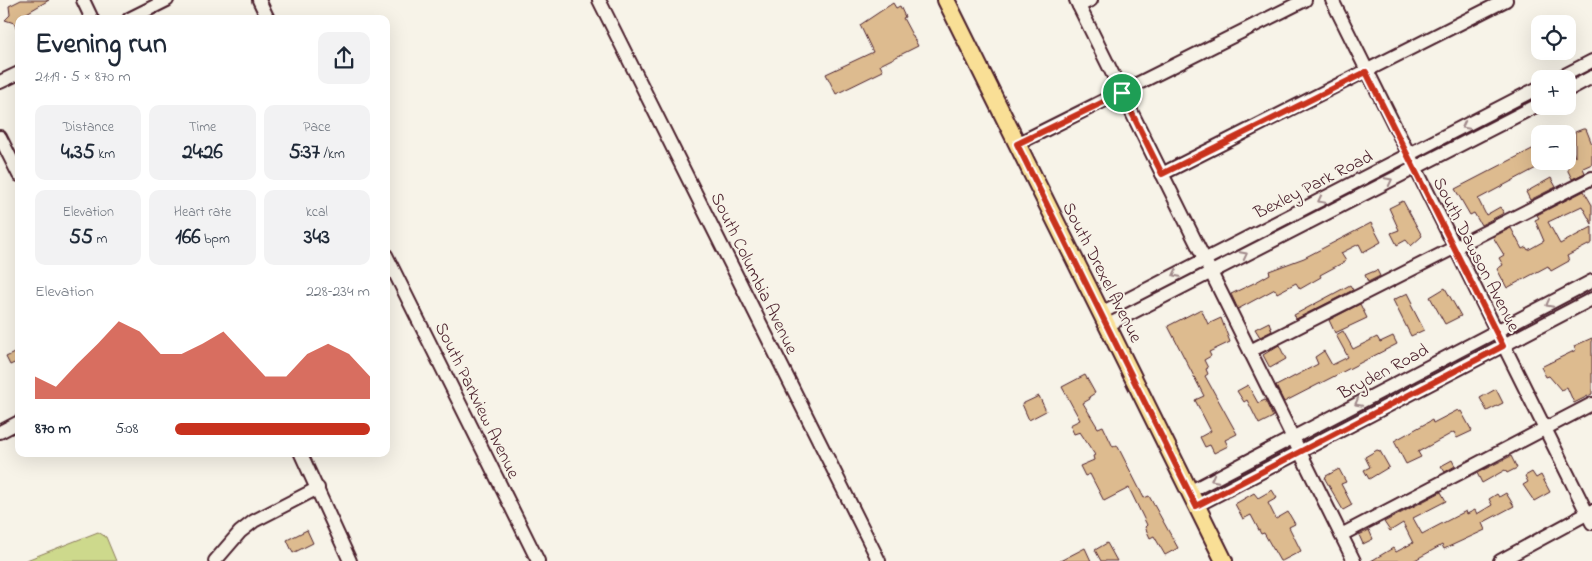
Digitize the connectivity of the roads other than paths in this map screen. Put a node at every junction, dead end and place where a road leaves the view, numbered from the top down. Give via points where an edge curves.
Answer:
1 (83, 0) edge
2 (167, 0) edge
3 (259, 0) edge
4 (599, 0) edge
5 (946, 0) edge
6 (1091, 0) edge
7 (1305, 0) edge
8 (1332, 0) edge
9 (1506, 0) edge
10 (1078, 3) edge
11 (90, 15) edge
12 (137, 15) edge
13 (266, 15) edge
14 (1592, 61) edge
15 (1574, 70) edge
16 (1366, 72) junction
17 (15, 75) edge
18 (1592, 77) edge
19 (0, 82) edge
20 (1576, 86) edge
21 (1531, 92) edge
22 (1122, 93) junction
23 (1531, 109) edge
24 (1488, 114) junction
25 (1495, 127) junction
26 (0, 137) edge
27 (1017, 144) junction
28 (1408, 155) junction
29 (15, 167) edge
30 (1414, 168) junction
31 (1162, 174) junction
32 (1592, 178) edge
33 (1302, 210) junction
34 (1309, 222) junction
35 (1454, 248) junction
36 (1205, 260) junction
37 (390, 263) edge
38 (1211, 272) junction
39 (1592, 281) edge
40 (1575, 290) junction
41 (1587, 301) edge
42 (1104, 319) junction
43 (1496, 332) junction
44 (1503, 346) junction
45 (1250, 351) junction
46 (1390, 387) junction
47 (1397, 401) junction
48 (1592, 404) edge
49 (15, 424) edge
50 (1545, 429) junction
51 (0, 432) edge
52 (1293, 437) junction
53 (1300, 452) junction
54 (302, 457) edge
55 (318, 488) junction
56 (1193, 499) junction
57 (1590, 516) edge
58 (1341, 535) junction
59 (1221, 560) edge
60 (216, 561) edge
61 (350, 561) edge
62 (538, 561) edge
63 (879, 561) edge
64 (1354, 561) edge
65 (1500, 561) edge

1 - 11 street
2 - 12 street
3 - 13 street
4 - 63 street, South Columbia Avenue
5 - 27 main road, South Drexel Avenue
6 - 10 street
7 - 22 street
8 - 16 street, South Dawson Avenue
9 - 16 street
10 - 22 street
14 - 15 street
16 - 28 street, South Dawson Avenue
16 - 31 street
17 - 19 street
18 - 20 street
21 - 24 street, Bexley Park Road
22 - 27 street
22 - 31 street
23 - 25 street, Bexley Park Road
24 - 25 street
24 -> 28 street, Bexley Park Road
25 - 30 street, Bexley Park Road
26 - 29 street
27 - 42 main road, South Drexel Avenue
28 - 30 street, South Dawson Avenue
28 -> 33 street, Bexley Park Road
34 -> 30 street, Bexley Park Road
30 - 35 street, South Dawson Avenue
31 - 36 street
32 - 35 street
33 - 34 street
33 - 36 street, Bexley Park Road
38 -> 34 street, Bexley Park Road
35 - 43 street, South Dawson Avenue
35 - 45 street
36 - 38 street
36 -> 42 street, Bexley Park Road
37 - 62 street, South Parkview Avenue
38 - 42 street, Bexley Park Road
38 - 45 street
39 - 40 street, Bryden Road
40 - 41 street
40 -> 43 street, Bryden Road
41 - 44 street, Bryden Road
42 - 56 main road, South Drexel Avenue
43 - 44 street, South Dawson Avenue
43 - 46 street, Bryden Road
44 - 47 street, Bryden Road
44 - 50 street, South Dawson Avenue
45 - 52 street
46 - 47 street
46 -> 52 street, Bryden Road
47 - 53 street, Bryden Road
48 - 50 street
49 - 51 street
50 - 57 street, South Dawson Avenue
50 - 58 street
52 - 53 street
52 -> 56 street, Bryden Road
53 - 56 street, Bryden Road
53 - 58 street
54 - 55 street
55 - 60 street via 254,521 240,532
55 - 61 street
56 - 59 main road, South Drexel Avenue
57 - 65 street
58 - 64 street

